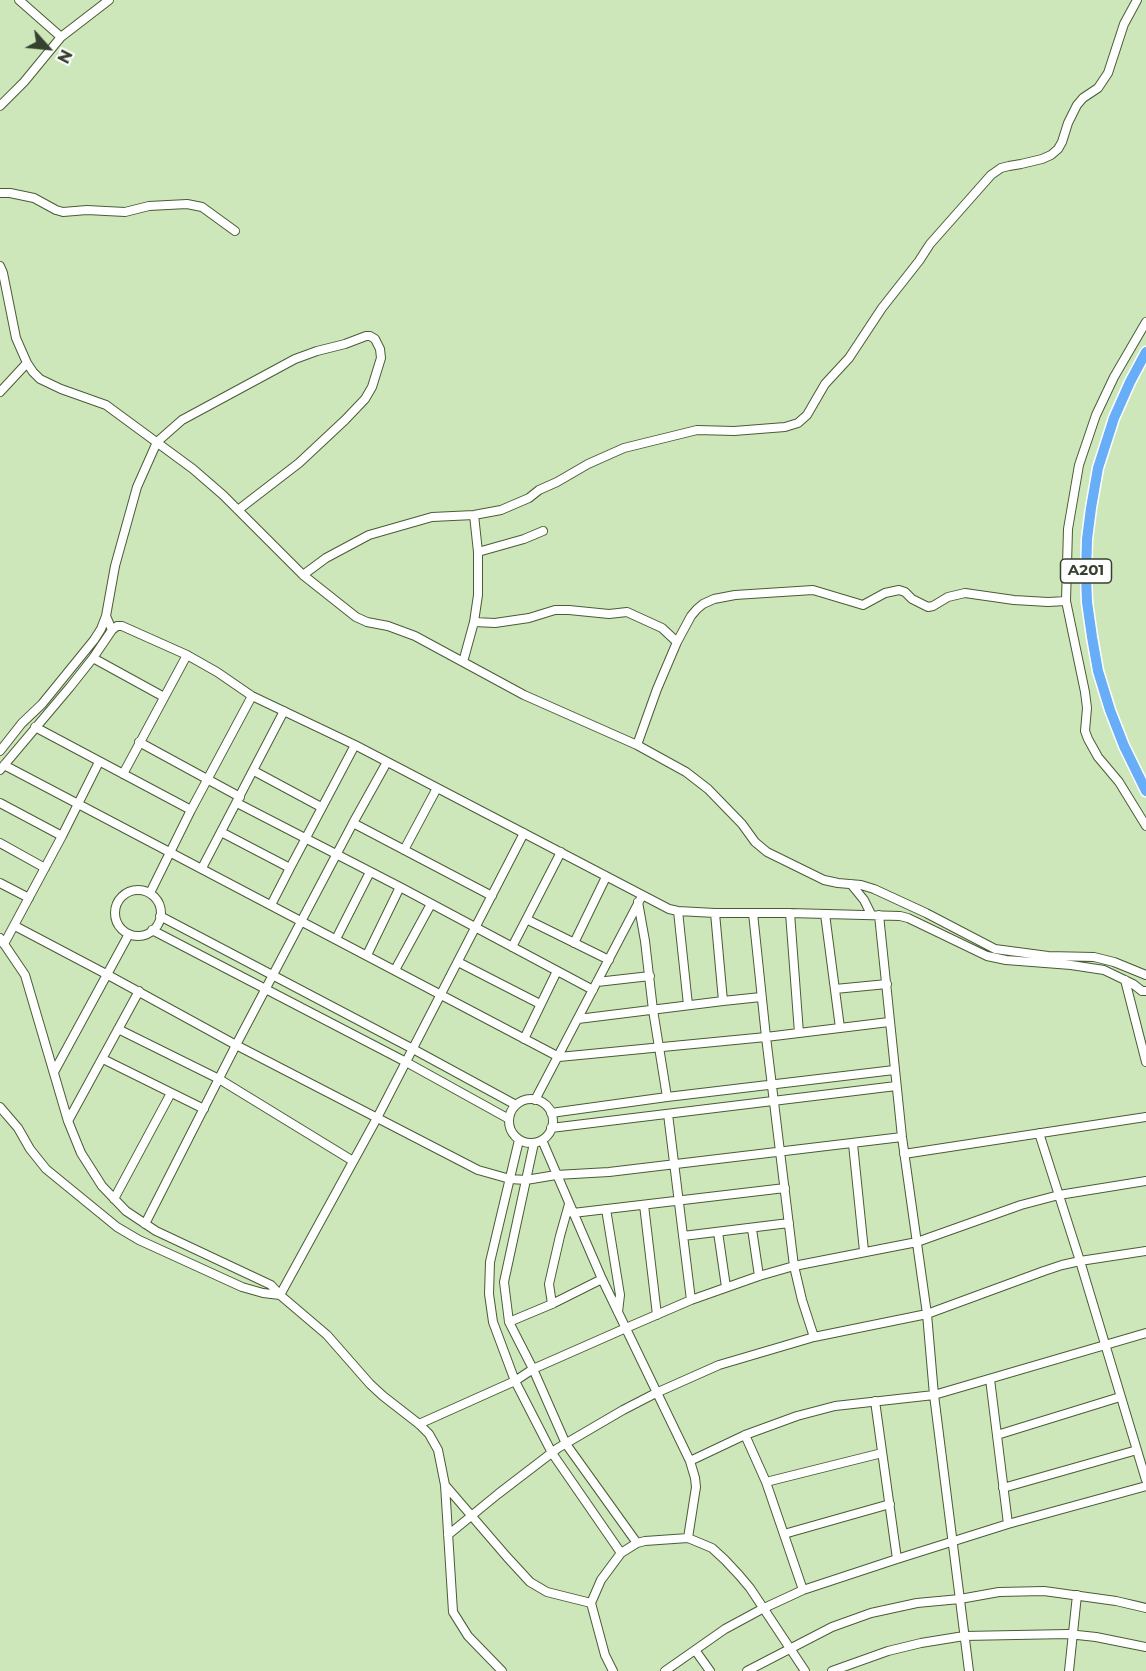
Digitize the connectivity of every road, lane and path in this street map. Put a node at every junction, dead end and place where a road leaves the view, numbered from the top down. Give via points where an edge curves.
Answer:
1 (19, 0) edge
2 (109, 0) edge
3 (1137, 0) edge
4 (61, 37) junction
5 (0, 106) edge
6 (0, 193) edge
7 (235, 231) dead end
8 (0, 266) edge
9 (1146, 322) edge
10 (1146, 352) edge
11 (27, 363) junction
12 (0, 392) edge
13 (157, 442) junction
14 (238, 510) junction
15 (474, 515) junction
16 (543, 531) dead end
17 (478, 552) junction
18 (303, 575) junction
19 (1066, 601) junction
20 (106, 616) junction
21 (474, 622) junction
22 (112, 630) junction
23 (677, 642) junction
24 (187, 655) junction
25 (93, 658) junction
26 (463, 662) junction
27 (252, 696) junction
28 (164, 697) junction
29 (284, 711) junction
30 (35, 727) junction
31 (140, 742) junction
32 (355, 745) junction
33 (637, 745) junction
34 (0, 751) edge
35 (99, 762) junction
36 (387, 762) junction
37 (2, 767) edge
38 (254, 771) junction
39 (123, 774) junction
40 (208, 780) junction
41 (437, 788) junction
42 (1146, 791) edge
43 (238, 800) junction
44 (0, 803) edge
45 (78, 804) junction
46 (321, 807) junction
47 (191, 810) junction
48 (353, 823) junction
49 (1146, 826) edge
50 (221, 832) junction
51 (524, 833) junction
52 (62, 836) junction
53 (305, 838) junction
54 (0, 843) edge
55 (404, 850) junction
56 (171, 852) junction
57 (561, 852) junction
58 (337, 854) junction
59 (45, 868) junction
60 (202, 868) junction
61 (290, 868) junction
62 (370, 872) junction
63 (606, 877) junction
64 (0, 883) edge
65 (851, 884) junction
66 (400, 887) junction
67 (150, 893) junction
68 (492, 896) junction
69 (29, 898) junction
70 (640, 899) junction
71 (431, 904) junction
72 (271, 905) junction
73 (678, 911) junction
74 (715, 913) junction
75 (753, 913) junction
76 (790, 913) junction
77 (825, 914) junction
78 (875, 914) junction
79 (160, 916) junction
80 (528, 920) junction
81 (302, 922) junction
82 (15, 926) junction
83 (476, 929) junction
84 (152, 930) junction
85 (129, 934) junction
86 (336, 939) junction
87 (2, 941) edge
88 (574, 943) junction
89 (512, 947) junction
90 (367, 955) junction
91 (609, 960) junction
92 (458, 962) junction
93 (395, 970) junction
94 (557, 971) junction
95 (108, 975) junction
96 (273, 975) junction
97 (1146, 975) edge
98 (650, 976) junction
99 (1125, 980) junction
100 (597, 982) junction
101 (887, 984) junction
102 (835, 988) junction
103 (266, 990) junction
104 (593, 990) junction
105 (139, 991) junction
106 (1144, 991) edge
107 (442, 994) junction
108 (761, 997) junction
109 (1146, 1000) edge
110 (723, 1001) junction
111 (540, 1004) junction
112 (688, 1005) junction
113 (653, 1010) junction
114 (578, 1019) junction
115 (889, 1022) junction
116 (840, 1028) junction
117 (118, 1029) junction
118 (799, 1033) junction
119 (766, 1037) junction
120 (524, 1039) junction
121 (236, 1045) junction
122 (659, 1046) junction
123 (413, 1049) junction
124 (559, 1057) junction
125 (103, 1059) junction
126 (406, 1062) junction
127 (1146, 1062) edge
128 (894, 1070) junction
129 (54, 1072) junction
130 (219, 1080) junction
131 (772, 1085) junction
132 (896, 1086) junction
133 (171, 1093) junction
134 (667, 1096) junction
135 (535, 1100) junction
136 (774, 1100) junction
137 (516, 1105) junction
138 (0, 1107) edge
139 (204, 1109) junction
140 (551, 1113) junction
141 (668, 1114) junction
142 (1146, 1117) edge
143 (377, 1118) junction
144 (509, 1119) junction
145 (68, 1121) junction
146 (551, 1128) junction
147 (1039, 1133) junction
148 (902, 1137) junction
149 (519, 1140) junction
150 (538, 1141) junction
151 (853, 1144) junction
152 (781, 1152) junction
153 (904, 1154) junction
154 (353, 1161) junction
155 (675, 1164) junction
156 (556, 1175) junction
157 (510, 1179) junction
158 (526, 1180) junction
159 (1146, 1181) edge
160 (785, 1188) junction
161 (1059, 1195) junction
162 (114, 1199) junction
163 (678, 1201) junction
164 (569, 1204) junction
165 (644, 1205) junction
166 (606, 1209) junction
167 (573, 1213) junction
168 (789, 1223) junction
169 (145, 1224) junction
170 (752, 1229) junction
171 (718, 1232) junction
172 (683, 1236) junction
173 (917, 1242) junction
174 (864, 1251) junction
175 (1146, 1251) edge
176 (1080, 1261) junction
177 (794, 1266) junction
178 (759, 1276) junction
179 (602, 1279) junction
180 (726, 1287) junction
181 (280, 1295) junction
182 (690, 1300) junction
183 (552, 1304) junction
184 (618, 1312) junction
185 (927, 1314) junction
186 (657, 1315) junction
187 (509, 1322) junction
188 (626, 1328) junction
189 (1146, 1333) edge
190 (814, 1337) junction
191 (1105, 1344) junction
192 (533, 1369) junction
193 (990, 1379) junction
194 (515, 1381) junction
195 (656, 1393) junction
196 (934, 1395) junction
197 (1120, 1397) junction
198 (875, 1401) junction
199 (419, 1424) junction
200 (745, 1435) junction
201 (997, 1436) junction
202 (566, 1444) junction
203 (1137, 1450) junction
204 (882, 1453) junction
205 (552, 1454) junction
206 (690, 1461) junction
207 (1146, 1479) edge
208 (766, 1482) junction
209 (445, 1485) junction
210 (1146, 1486) edge
211 (1003, 1488) junction
212 (890, 1504) junction
213 (471, 1516) junction
214 (1008, 1524) junction
215 (784, 1534) junction
216 (448, 1535) junction
217 (688, 1538) junction
218 (952, 1542) junction
219 (637, 1543) junction
220 (621, 1553) junction
221 (897, 1558) junction
222 (803, 1590) junction
223 (1077, 1595) junction
224 (960, 1599) junction
225 (591, 1603) junction
226 (1146, 1608) edge
227 (762, 1609) junction
228 (1073, 1634) junction
229 (964, 1636) junction
230 (1146, 1647) edge
231 (790, 1648) junction
232 (695, 1650) junction
233 (502, 1671) edge
234 (612, 1671) edge
235 (665, 1671) edge
236 (710, 1671) edge
237 (747, 1671) edge
238 (806, 1671) edge
239 (832, 1671) edge
240 (969, 1671) edge
241 (1069, 1671) edge

1 - 4 street
2 - 4 street
3 - 15 street via 1124,24 1108,73 1098,88 1077,105 1058,149 1042,159 1001,168 991,175 930,244 801,421 785,428 697,430 624,448 513,506
4 - 5 street
6 - 7 street via 34,198 63,212 128,212 149,206 187,204 202,207
8 - 11 street via 16,338
9 - 19 street via 1096,415 1079,465 1068,528
10 - 42 highway, A201 via 1114,418 1098,468 1088,529 1086,575 1098,671 1124,746
11 - 12 street
11 - 13 street via 40,379 106,405
13 - 14 street via 205,478
13 - 14 street via 182,420 295,359 366,336 375,339 381,358 365,399 298,463
13 - 20 street via 137,487
14 - 18 street
15 - 17 street
15 - 18 street via 432,517 369,535
16 - 17 street
17 - 21 street
18 - 26 street via 360,620 405,632
19 - 23 street via 1014,600 965,593 928,607 899,590 863,605 813,590 735,595 700,606
19 - 49 street via 1085,692 1088,739
20 - 22 street
20 - 34 street via 94,640
21 - 23 street via 529,618 555,610 626,612 662,628
21 - 26 street
22 - 24 street via 122,626
22 - 25 street
23 - 33 street
24 - 27 street
24 - 28 street
25 - 28 street
25 - 30 street
26 - 33 street via 524,695
27 - 29 street
27 - 40 street
28 - 31 street
29 - 32 street
29 - 38 street
30 - 35 street
30 - 37 street
31 - 39 street
31 - 40 street
32 - 36 street
32 - 46 street
33 - 65 street via 698,780 772,856 824,880
35 - 39 street
35 - 45 street
36 - 41 street
36 - 48 street
37 - 45 street
38 - 43 street
38 - 46 street
39 - 47 street
40 - 43 street
40 - 47 street
41 - 51 street
41 - 55 street
43 - 50 street
43 - 53 street
44 - 52 street
45 - 52 street
45 - 56 street
46 - 53 street
47 - 56 street
48 - 55 street
48 - 58 street
50 - 60 street
50 - 61 street
51 - 57 street
51 - 68 street
52 - 59 street
53 - 58 street
53 - 61 street
54 - 59 street
55 - 68 street
56 - 60 street
56 - 67 street
57 - 63 street
57 - 80 street
58 - 62 street
58 - 81 street
59 - 69 street
60 - 72 street
61 - 72 street
62 - 66 street
62 - 86 street
63 - 70 street
63 - 88 street
64 - 69 street
65 - 78 street
65 - 97 street via 874,888 995,950 1094,957
66 - 71 street
66 - 90 street
67 - 79 street via 157,900
67 - 85 street via 134,890 117,903 116,919
68 - 83 street
69 - 82 street
70 - 73 street
70 - 91 street
70 - 98 street
71 - 83 street
71 - 93 street
72 - 81 street
73 - 74 street
73 - 112 street
74 - 75 street
74 - 110 street
75 - 76 street
75 - 108 street
76 - 77 street
76 - 118 street
77 - 78 street
77 - 102 street
78 - 99 street via 908,918 996,959 1087,967
78 - 101 street
79 - 84 street
79 - 96 street
80 - 88 street
80 - 89 street
81 - 86 street
81 - 96 street
82 - 87 street
82 - 95 street
83 - 89 street
83 - 92 street
84 - 85 street via 138,936
84 - 103 street
85 - 95 street
86 - 90 street
87 - 129 street via 25,975
88 - 91 street
89 - 94 street
90 - 93 street
91 - 100 street
92 - 107 street
92 - 111 street
93 - 107 street
94 - 104 street
94 - 111 street
95 - 105 street
95 - 129 street
96 - 103 street
96 - 123 street
98 - 100 street
98 - 113 street
99 - 106 street
99 - 127 street
100 - 104 street
101 - 102 street
101 - 115 street
102 - 116 street
103 - 121 street
103 - 126 street
104 - 114 street
105 - 117 street
105 - 121 street
106 - 109 street
107 - 120 street
107 - 123 street
108 - 110 street
108 - 119 street
110 - 112 street
111 - 120 street
112 - 113 street
113 - 114 street
113 - 122 street
114 - 124 street
115 - 116 street
115 - 128 street
116 - 118 street
117 - 125 street
117 - 130 street
118 - 119 street
119 - 122 street
119 - 131 street
120 - 124 street
121 - 130 street
121 - 143 street
122 - 124 street
122 - 134 street
123 - 126 street
123 - 137 street
124 - 135 street
125 - 133 street
125 - 145 street
126 - 143 street
126 - 144 street
128 - 131 street
128 - 132 street
129 - 145 street
130 - 139 street
130 - 154 street
131 - 134 street
131 - 136 street
132 - 136 street
132 - 148 street
133 - 139 street
133 - 162 street
134 - 140 street
135 - 137 street
135 - 140 street
136 - 141 street
136 - 152 street
137 - 144 street
138 - 181 street via 46,1169 117,1227 242,1287
139 - 169 street
140 - 146 street
141 - 146 street
141 - 155 street
142 - 147 street
143 - 154 street
143 - 157 street via 478,1170
144 - 149 street
145 - 162 street via 81,1153
146 - 150 street
147 - 153 street
147 - 161 street
148 - 151 street
148 - 153 street
149 - 150 street
149 - 157 street
150 - 156 street
150 - 158 street
151 - 152 street
151 - 174 street
152 - 155 street
152 - 160 street
153 - 173 street
154 - 181 street
155 - 156 street
155 - 163 street
156 - 158 street
156 - 164 street
157 - 158 street
157 - 194 street via 490,1262 489,1294 492,1322
158 - 187 street via 504,1282
159 - 161 street
160 - 163 street
160 - 168 street
161 - 173 street
161 - 176 street
162 - 169 street
163 - 165 street
163 - 172 street
164 - 167 street
164 - 183 street via 549,1284
165 - 166 street
165 - 186 street
166 - 167 street
166 - 184 street via 620,1295
167 - 179 street
168 - 170 street
168 - 177 street
169 - 181 street via 271,1285
170 - 171 street
170 - 178 street
171 - 172 street
171 - 180 street
172 - 182 street
173 - 174 street
173 - 185 street
174 - 177 street
175 - 176 street
176 - 185 street via 1044,1270
176 - 191 street
177 - 178 street
177 - 190 street
178 - 180 street
179 - 183 street
179 - 184 street
180 - 182 street
181 - 199 street via 327,1335 383,1396
182 - 186 street
183 - 187 street
184 - 188 street
185 - 190 street
185 - 196 street
186 - 188 street
187 - 192 street
188 - 192 street
188 - 195 street
189 - 191 street
190 - 195 street via 719,1365
191 - 193 street
191 - 197 street
192 - 194 street
192 - 202 street
193 - 196 street
193 - 201 street
194 - 199 street
194 - 205 street
195 - 202 street
195 - 206 street
196 - 198 street
196 - 218 street
197 - 201 street
197 - 203 street
198 - 200 street via 796,1416
198 - 204 street
199 - 209 street via 438,1449
200 - 206 street
200 - 208 street
201 - 211 street
202 - 205 street
202 - 219 street
203 - 207 street
203 - 211 street
204 - 208 street
204 - 212 street
205 - 213 street
205 - 220 street
206 - 217 street via 696,1487
208 - 215 street
209 - 213 street
209 - 216 street
210 - 214 street
211 - 214 street
212 - 215 street
212 - 221 street
213 - 216 street
213 - 225 street via 530,1582 547,1592
214 - 218 street
215 - 222 street
216 - 233 street via 453,1612 468,1636
217 - 219 street
217 - 227 street via 712,1548 725,1560 750,1588
218 - 221 street
218 - 224 street
219 - 220 street
220 - 225 street via 601,1580
221 - 222 street
222 - 227 street
223 - 224 street via 999,1592
223 - 226 street
223 - 228 street
224 - 229 street
224 - 231 street via 871,1613
225 - 234 street
227 - 231 street
227 - 232 street
228 - 229 street
228 - 230 street
228 - 241 street
229 - 239 street via 888,1651
229 - 240 street
231 - 237 street
231 - 238 street
232 - 235 street
232 - 236 street

